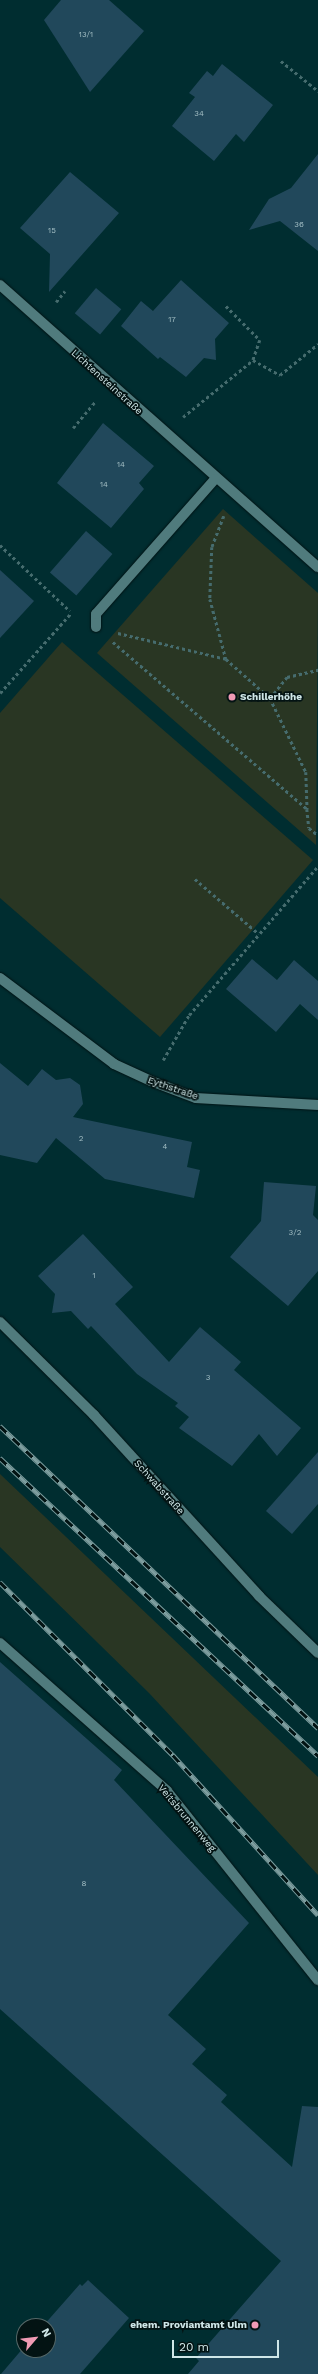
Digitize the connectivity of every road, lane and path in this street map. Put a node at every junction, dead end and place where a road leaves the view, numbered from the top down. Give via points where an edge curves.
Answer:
1 (282, 61) dead end
2 (318, 90) edge
3 (0, 285) edge
4 (226, 306) dead end
5 (318, 344) edge
6 (253, 360) junction
7 (110, 384) junction
8 (73, 428) dead end
9 (164, 434) junction
10 (215, 479) junction
11 (234, 494) junction
12 (0, 545) edge
13 (318, 567) edge
14 (70, 611) junction
15 (96, 614) junction
16 (96, 627) junction
17 (226, 659) junction
18 (318, 670) edge
19 (0, 693) edge
20 (270, 698) junction
21 (306, 809) junction
22 (318, 836) edge
23 (318, 866) edge
24 (195, 879) dead end
25 (259, 934) junction
26 (0, 978) edge
27 (151, 1081) junction
28 (318, 1105) edge
29 (0, 1322) edge
30 (0, 1643) edge
31 (318, 1653) edge
32 (318, 1980) edge

1 - 2 path
3 - 7 street, Lichtensteinstraße
4 - 6 path via 260,340
5 - 6 path via 280,375
6 - 9 path
7 - 8 path
7 - 9 street, Lichtensteinstraße
9 - 10 street, Lichtensteinstraße
10 - 11 street, Lichtensteinstraße
10 - 15 street
11 - 13 street, Lichtensteinstraße
11 - 17 path via 212,547 210,599
12 - 14 path
14 - 15 path
14 - 19 path
15 - 16 street
16 - 17 path
16 - 21 path
17 - 20 path
18 - 20 path via 287,677
20 - 21 path via 306,772
21 - 22 path via 309,828
23 - 25 path
24 - 25 path
25 - 27 path via 189,1015
26 - 27 street, Eythstraße via 114,1064
27 - 28 street, Eythstraße via 196,1098
29 - 31 street, Schwabstraße via 94,1415 259,1596
30 - 32 street, Veitsbrunnenweg via 167,1791

